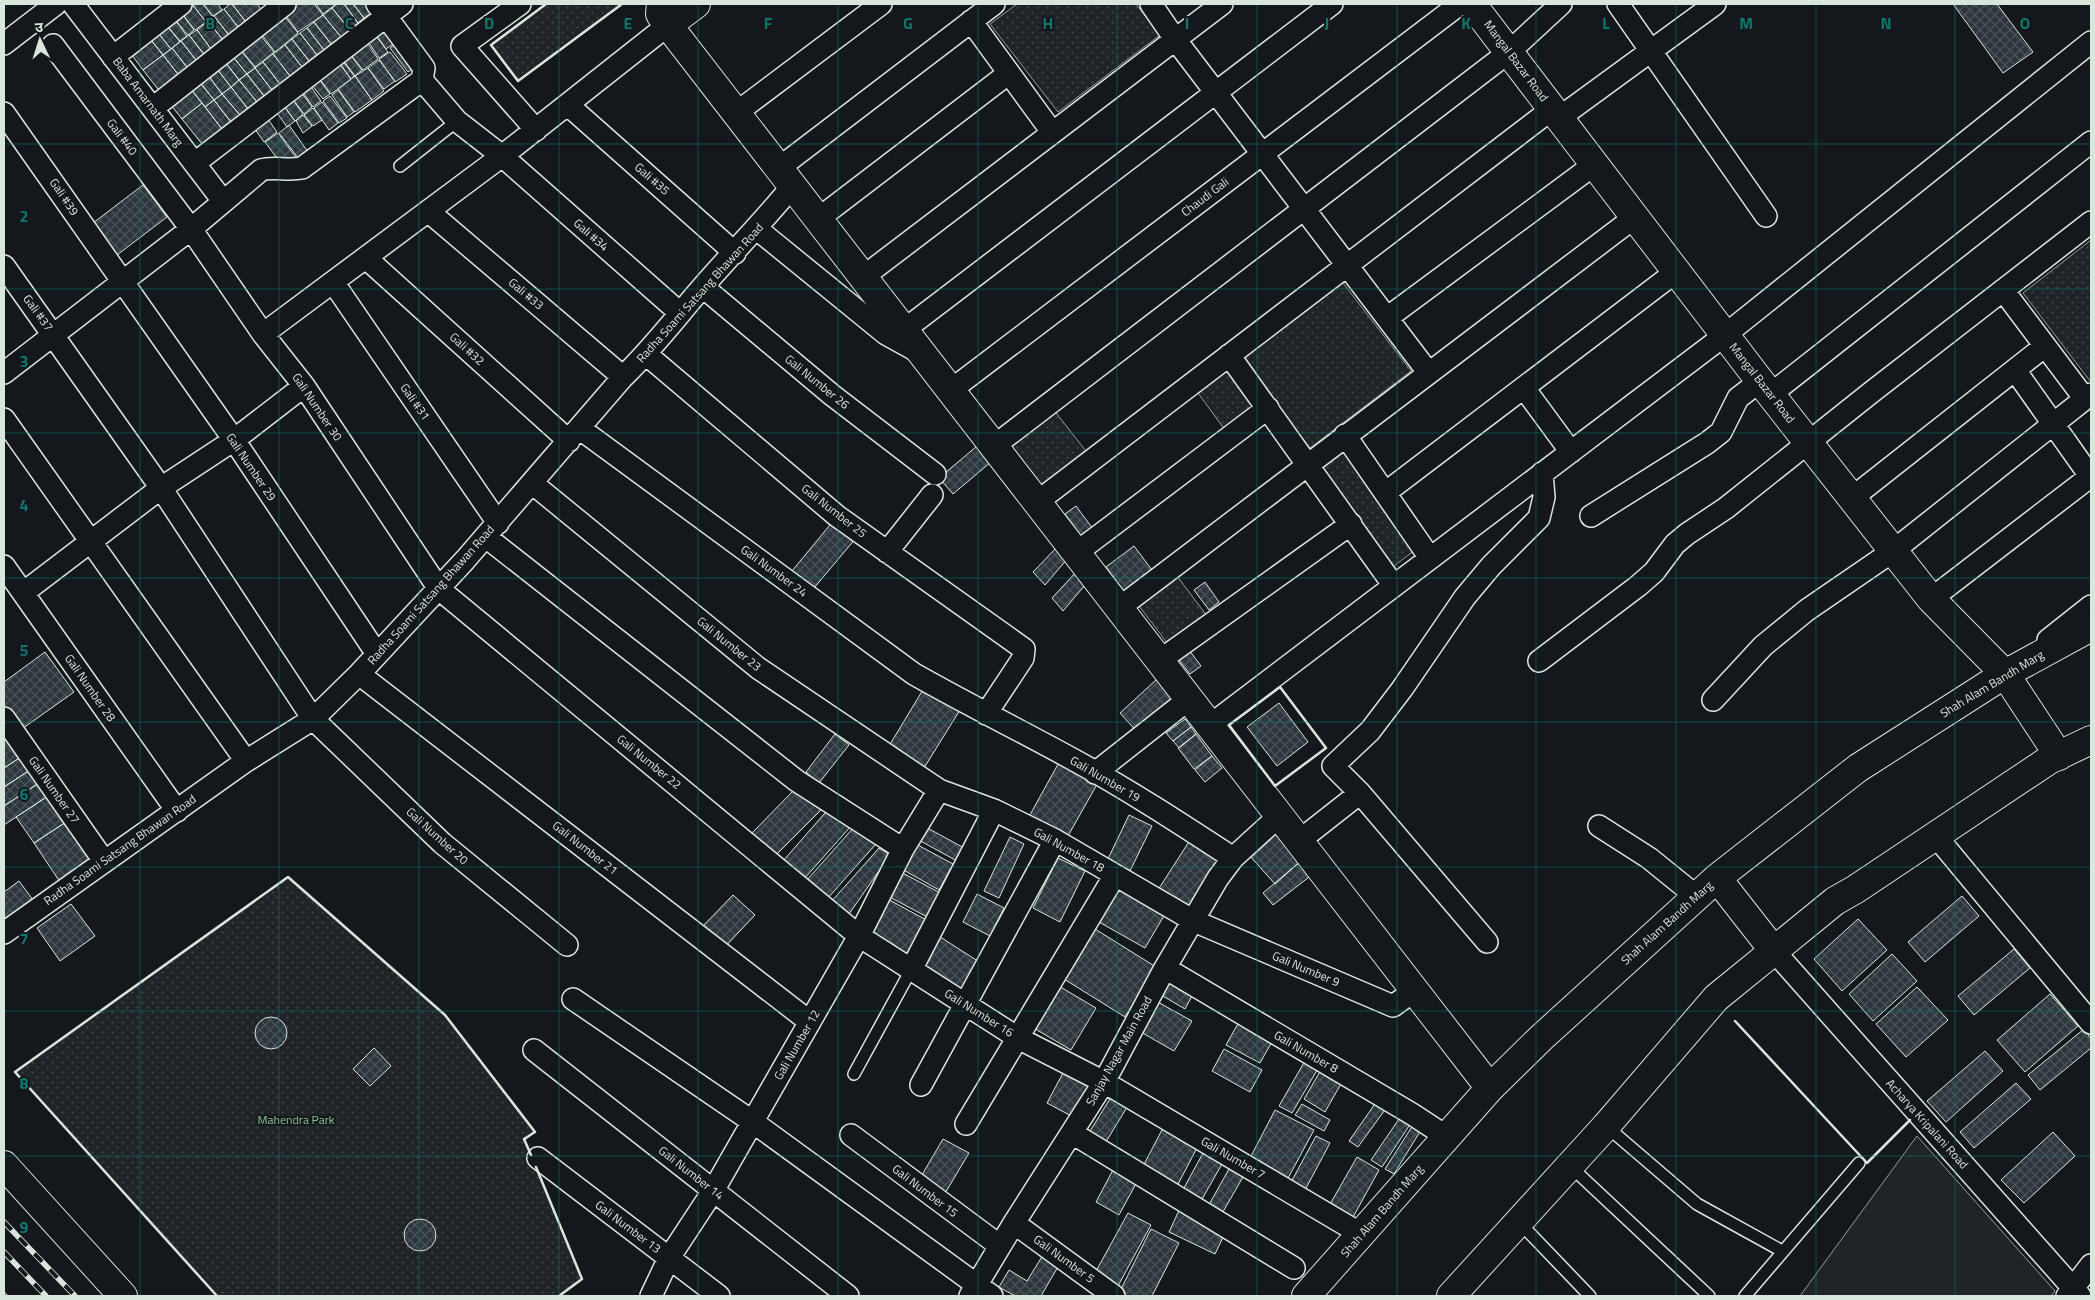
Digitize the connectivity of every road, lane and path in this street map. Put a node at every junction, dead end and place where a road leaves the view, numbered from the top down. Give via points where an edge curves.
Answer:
1 (73, 4) edge
2 (181, 4) edge
3 (285, 4) edge
4 (520, 4) edge
5 (696, 4) edge
6 (882, 4) edge
7 (994, 4) edge
8 (1151, 4) edge
9 (1222, 4) edge
10 (1332, 4) edge
11 (1460, 4) edge
12 (1472, 4) edge
13 (1560, 4) edge
14 (1618, 4) edge
15 (1716, 4) edge
16 (49, 6) edge
17 (388, 8) edge
18 (663, 11) edge
19 (971, 21) junction
20 (1175, 39) junction
21 (2091, 42) edge
22 (4, 44) edge
23 (53, 44) dead end
24 (1650, 51) junction
25 (1509, 52) junction
26 (113, 56) junction
27 (1009, 73) junction
28 (422, 80) junction
29 (1216, 92) junction
30 (568, 105) junction
31 (153, 108) junction
32 (4, 113) edge
33 (736, 113) junction
34 (1556, 113) junction
35 (457, 122) junction
36 (536, 130) junction
37 (1052, 132) junction
38 (2091, 142) edge
39 (1262, 154) junction
40 (502, 156) junction
41 (195, 163) junction
42 (1595, 164) junction
43 (400, 166) dead end
44 (786, 177) junction
45 (224, 201) junction
46 (1304, 209) junction
47 (428, 211) junction
48 (1766, 216) dead end
49 (1635, 217) junction
50 (818, 219) junction
51 (2091, 222) edge
52 (191, 229) junction
53 (757, 229) junction
54 (735, 253) junction
55 (366, 258) junction
56 (1346, 265) junction
57 (4, 266) edge
58 (1677, 271) junction
59 (863, 277) junction
60 (122, 282) junction
61 (333, 282) junction
62 (703, 287) junction
63 (2003, 290) junction
64 (680, 313) junction
65 (1387, 318) junction
66 (904, 330) junction
67 (264, 334) junction
68 (1725, 334) junction
69 (54, 335) junction
70 (2045, 346) junction
71 (647, 354) junction
72 (923, 355) junction
73 (1229, 355) junction
74 (2015, 370) junction
75 (1428, 372) junction
76 (4, 373) edge
77 (623, 377) junction
78 (304, 386) junction
79 (1766, 387) junction
80 (1524, 388) junction
81 (951, 390) junction
82 (2088, 397) edge
83 (1268, 408) junction
84 (4, 419) edge
85 (2054, 424) junction
86 (574, 434) junction
87 (1346, 435) junction
88 (234, 440) junction
89 (1808, 442) junction
90 (994, 446) junction
91 (1571, 452) junction
92 (1308, 464) junction
93 (1542, 474) junction
94 (2091, 476) edge
95 (532, 483) junction
96 (161, 488) junction
97 (1386, 494) junction
98 (1852, 498) junction
99 (1037, 502) junction
100 (1591, 516) dead end
101 (1351, 524) junction
102 (492, 530) junction
103 (91, 541) junction
104 (1893, 551) junction
105 (887, 552) junction
106 (1076, 554) junction
107 (1430, 558) junction
108 (4, 566) edge
109 (1394, 586) junction
110 (438, 589) junction
111 (23, 594) junction
112 (1931, 599) junction
113 (2091, 606) edge
114 (1119, 608) junction
115 (2091, 627) edge
116 (377, 654) junction
117 (1159, 661) junction
118 (1539, 662) dead end
119 (359, 674) junction
120 (2005, 674) junction
121 (1189, 699) junction
122 (1713, 700) dead end
123 (979, 711) junction
124 (4, 718) edge
125 (313, 720) junction
126 (1209, 726) junction
127 (2081, 749) edge
128 (246, 761) junction
129 (1096, 773) junction
130 (939, 790) junction
131 (1360, 793) junction
132 (176, 810) junction
133 (994, 810) junction
134 (1280, 816) junction
135 (1599, 826) dead end
136 (1935, 835) junction
137 (1055, 840) junction
138 (1299, 841) junction
139 (903, 850) junction
140 (1233, 858) junction
141 (104, 861) junction
142 (1115, 875) junction
143 (1717, 878) junction
144 (1696, 896) junction
145 (1194, 921) junction
146 (4, 933) edge
147 (859, 936) junction
148 (1487, 942) dead end
149 (567, 945) dead end
150 (1774, 951) junction
151 (1165, 968) junction
152 (911, 970) junction
153 (1415, 990) junction
154 (573, 999) dead end
155 (964, 1005) junction
156 (810, 1022) junction
157 (2091, 1023) edge
158 (1018, 1038) junction
159 (534, 1050) dead end
160 (854, 1074) dead end
161 (1104, 1082) junction
162 (921, 1086) dead end
163 (1490, 1088) junction
164 (752, 1122) junction
165 (966, 1124) dead end
166 (1606, 1126) junction
167 (1072, 1133) junction
168 (851, 1135) dead end
169 (1446, 1137) junction
170 (538, 1158) dead end
171 (1859, 1163) dead end
172 (4, 1166) edge
173 (1570, 1166) junction
174 (713, 1191) junction
175 (1014, 1222) junction
176 (1519, 1222) junction
177 (1361, 1234) junction
178 (1000, 1246) junction
179 (1782, 1251) junction
180 (669, 1258) junction
181 (2091, 1265) edge
182 (1294, 1268) dead end
183 (4, 1271) edge
184 (979, 1292) edge
185 (1461, 1293) edge
186 (2073, 1294) edge
187 (28, 1296) edge
188 (122, 1296) edge
189 (650, 1296) edge
190 (719, 1296) edge
191 (848, 1296) edge
192 (1114, 1296) edge
193 (1306, 1296) edge
194 (1590, 1296) edge
195 (1709, 1296) edge
196 (1745, 1296) edge

1 - 26 street, Baba Amarnath Marg
2 - 26 street
3 - 31 street
4 - 36 street via 462,46
5 - 18 street
6 - 33 street
7 - 19 street, Radha Soami Satsang Bhawan Road
8 - 20 street
9 - 20 street
10 - 29 street
11 - 39 street, Chaudi Gali
12 - 25 street, Mangal Bazar Road
13 - 25 street
14 - 24 street
15 - 24 street
16 - 22 street
17 - 28 street via 424,68
17 - 41 street
18 - 30 street
18 - 33 street
19 - 27 street
19 - 44 street, Radha Soami Satsang Bhawan Road
20 - 29 street
20 - 37 street
21 - 68 street
23 - 52 street, Gali #40
24 - 34 street
24 - 48 street
25 - 34 street, Mangal Bazar Road
25 - 46 street
26 - 31 street, Baba Amarnath Marg
27 - 37 street
27 - 50 street
28 - 35 street, Gali #34
28 - 45 street via 302,168 261,170
29 - 39 street
29 - 66 street
30 - 36 street
30 - 54 street, Gali #35
31 - 41 street, Baba Amarnath Marg
32 - 60 street, Gali #39
33 - 44 street
34 - 42 street, Mangal Bazar Road
34 - 56 street
35 - 40 street, Gali #34
35 - 43 lane
36 - 40 street
37 - 59 street
38 - 79 street
39 - 46 street
39 - 81 street, Chaudi Gali
40 - 47 street
40 - 64 street, Gali #34
41 - 45 street, Baba Amarnath Marg
42 - 49 street, Mangal Bazar Road
42 - 65 street
44 - 50 street
44 - 53 street, Radha Soami Satsang Bhawan Road
45 - 52 street
46 - 56 street
46 - 90 street
47 - 55 street
47 - 77 street, Gali #33
49 - 58 street, Mangal Bazar Road
49 - 75 street
50 - 59 street
51 - 63 street
52 - 60 street
52 - 67 street, Gali Number 30
53 - 54 street, Radha Soami Satsang Bhawan Road
53 - 72 street via 886,334
54 - 62 street, Radha Soami Satsang Bhawan Road
55 - 61 street
55 - 86 street, Gali #32
56 - 65 street
56 - 73 street
57 - 69 street, Gali #37
58 - 68 street, Mangal Bazar Road
58 - 80 street
59 - 66 street
60 - 69 street
60 - 88 street, Gali Number 29
61 - 67 street
61 - 102 street, Gali #31
62 - 64 street, Radha Soami Satsang Bhawan Road
62 - 105 street, Gali Number 26 via 934,484
63 - 70 street
63 - 89 street
64 - 71 street, Radha Soami Satsang Bhawan Road
65 - 75 street
66 - 72 street
67 - 78 street, Gali Number 30
68 - 79 street, Mangal Bazar Road
68 - 91 street
69 - 76 street
69 - 96 street
70 - 74 street
70 - 82 street
71 - 77 street, Radha Soami Satsang Bhawan Road
71 - 105 street, Gali Number 25 via 837,516
72 - 81 street
73 - 83 street
73 - 99 street
74 - 85 street
74 - 98 street
75 - 87 street
77 - 86 street, Radha Soami Satsang Bhawan Road
78 - 88 street
78 - 110 street, Gali Number 30
79 - 89 street, Mangal Bazar Road
79 - 100 street via 1738,398 1721,432 1707,443
80 - 91 street
80 - 97 street
81 - 90 street
82 - 85 street
83 - 92 street
83 - 106 street
84 - 103 street
85 - 94 street
85 - 104 street
86 - 95 street, Radha Soami Satsang Bhawan Road
86 - 123 street, Gali Number 24 via 914,674
87 - 92 street
87 - 97 street
88 - 96 street
88 - 116 street, Gali Number 29
89 - 98 street, Mangal Bazar Road
89 - 118 street via 1726,508 1687,534 1638,586
90 - 99 street
91 - 93 street
92 - 101 street
92 - 114 street
93 - 107 street
93 - 131 street via 1544,497 1539,518 1465,597 1370,731 1333,766
94 - 112 street
95 - 102 street, Radha Soami Satsang Bhawan Road
95 - 130 street, Gali Number 23 via 758,668
96 - 103 street
96 - 125 street
97 - 107 street
98 - 104 street, Mangal Bazar Road
99 - 106 street
101 - 109 street
101 - 117 street
102 - 110 street, Radha Soami Satsang Bhawan Road
102 - 139 street, Gali #31 via 797,781
103 - 111 street
103 - 128 street
104 - 112 street, Mangal Bazar Road
104 - 122 street via 1844,583 1763,646
105 - 123 street, Gali Number 25 via 1024,649 1023,658
106 - 114 street
107 - 109 street
108 - 111 street, Gali Number 28
109 - 126 street
110 - 116 street, Radha Soami Satsang Bhawan Road
110 - 147 street, Gali Number 22
111 - 132 street, Gali Number 28
112 - 120 street, Mangal Bazar Road
113 - 120 street
114 - 117 street
115 - 120 street, Shah Alam Bandh Marg
116 - 119 street, Radha Soami Satsang Bhawan Road
117 - 121 street
119 - 125 street, Radha Soami Satsang Bhawan Road
119 - 156 street, Gali Number 21
120 - 127 street, Mangal Bazar Road
120 - 143 street, Shah Alam Bandh Marg via 1858,768
121 - 126 street
121 - 129 street
123 - 129 street, Gali Number 19
124 - 141 street, Gali Number 27
125 - 128 street, Radha Soami Satsang Bhawan Road
125 - 149 street, Gali Number 20 via 442,843
126 - 134 street
127 - 136 street via 2049,760
128 - 132 street, Radha Soami Satsang Bhawan Road
129 - 140 street, Gali Number 19
130 - 133 street, Gali Number 18
130 - 139 street, Gali Number 12
131 - 138 street
131 - 148 street
132 - 141 street, Radha Soami Satsang Bhawan Road
133 - 137 street, Gali Number 18
133 - 152 street
134 - 138 street
134 - 140 street, Sanjay Nagar Main Road
135 - 144 street via 1649,858
136 - 150 street via 1835,901
136 - 157 street
137 - 142 street, Gali Number 18
137 - 155 street
138 - 153 street
139 - 147 street, Gali Number 12
140 - 145 street, Sanjay Nagar Main Road
141 - 146 street, Radha Soami Satsang Bhawan Road
142 - 145 street, Gali Number 18
142 - 158 street
143 - 144 street, Shah Alam Bandh Marg
143 - 150 street
144 - 163 street, Shah Alam Bandh Marg
145 - 151 street, Sanjay Nagar Main Road
145 - 153 street, Gali Number 9 via 1393,1006
147 - 152 street, Gali Number 16
147 - 156 street, Gali Number 12
150 - 166 street via 1716,998
150 - 186 street, Acharya Kripalani Road
151 - 161 street, Sanjay Nagar Main Road
151 - 169 street, Gali Number 8
152 - 155 street, Gali Number 16
152 - 160 lane
153 - 163 street
154 - 164 street
155 - 158 street, Gali Number 16
155 - 162 street
156 - 164 street, Gali Number 12
158 - 161 street, Gali Number 16
158 - 165 street
159 - 174 street, Gali Number 14
161 - 167 street, Sanjay Nagar Main Road
161 - 177 street, Gali Number 7
163 - 169 street, Shah Alam Bandh Marg
164 - 174 street, Gali Number 12
164 - 184 street
166 - 173 street
166 - 179 lane via 1697,1204
167 - 175 street, Sanjay Nagar Main Road
167 - 182 street
168 - 178 street, Gali Number 15
169 - 177 street, Shah Alam Bandh Marg
170 - 180 street, Gali Number 13
171 - 179 lane
172 - 188 street
173 - 176 street
173 - 195 lane
174 - 180 street, Gali Number 12
174 - 191 street, Gali Number 14
175 - 178 street, Sanjay Nagar Main Road
175 - 192 street, Gali Number 5
176 - 185 street
176 - 194 lane
177 - 193 street, Shah Alam Bandh Marg
178 - 184 street, Sanjay Nagar Main Road
179 - 196 lane
180 - 189 street, Gali Number 12
180 - 190 street, Gali Number 13
181 - 186 street
183 - 187 street

